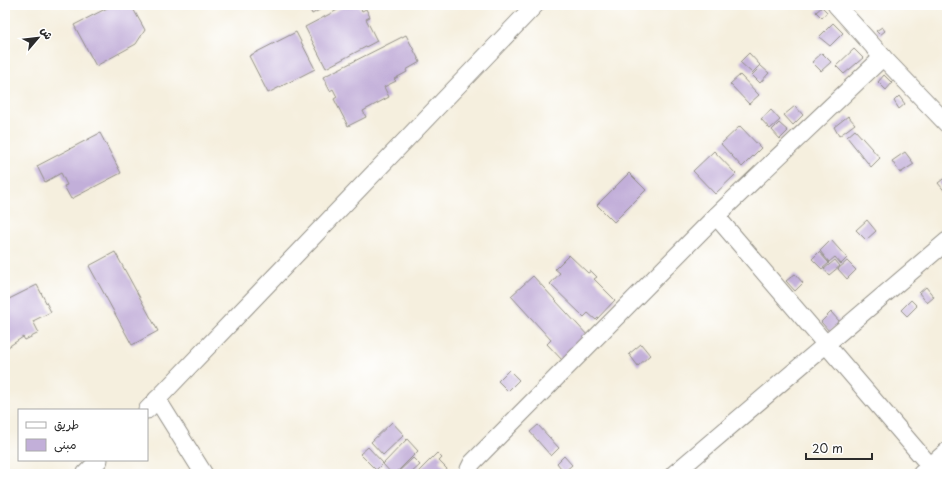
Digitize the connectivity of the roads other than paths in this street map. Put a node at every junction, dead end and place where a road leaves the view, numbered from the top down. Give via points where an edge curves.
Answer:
1 (535, 5) edge
2 (829, 5) edge
3 (836, 5) edge
4 (883, 57) junction
5 (947, 124) edge
6 (716, 216) junction
7 (947, 241) edge
8 (826, 345) junction
9 (152, 404) edge
10 (947, 451) edge
11 (98, 461) edge
12 (929, 471) edge
13 (85, 474) edge
14 (204, 474) edge
15 (469, 474) edge
16 (674, 474) edge

1 - 9 street
2 - 4 street
3 - 4 street
4 - 5 street
4 - 6 street
6 - 8 street
6 - 15 street via 472,464
7 - 8 street
8 - 12 street
8 - 16 street
9 - 14 street
10 - 12 street
11 - 13 street

